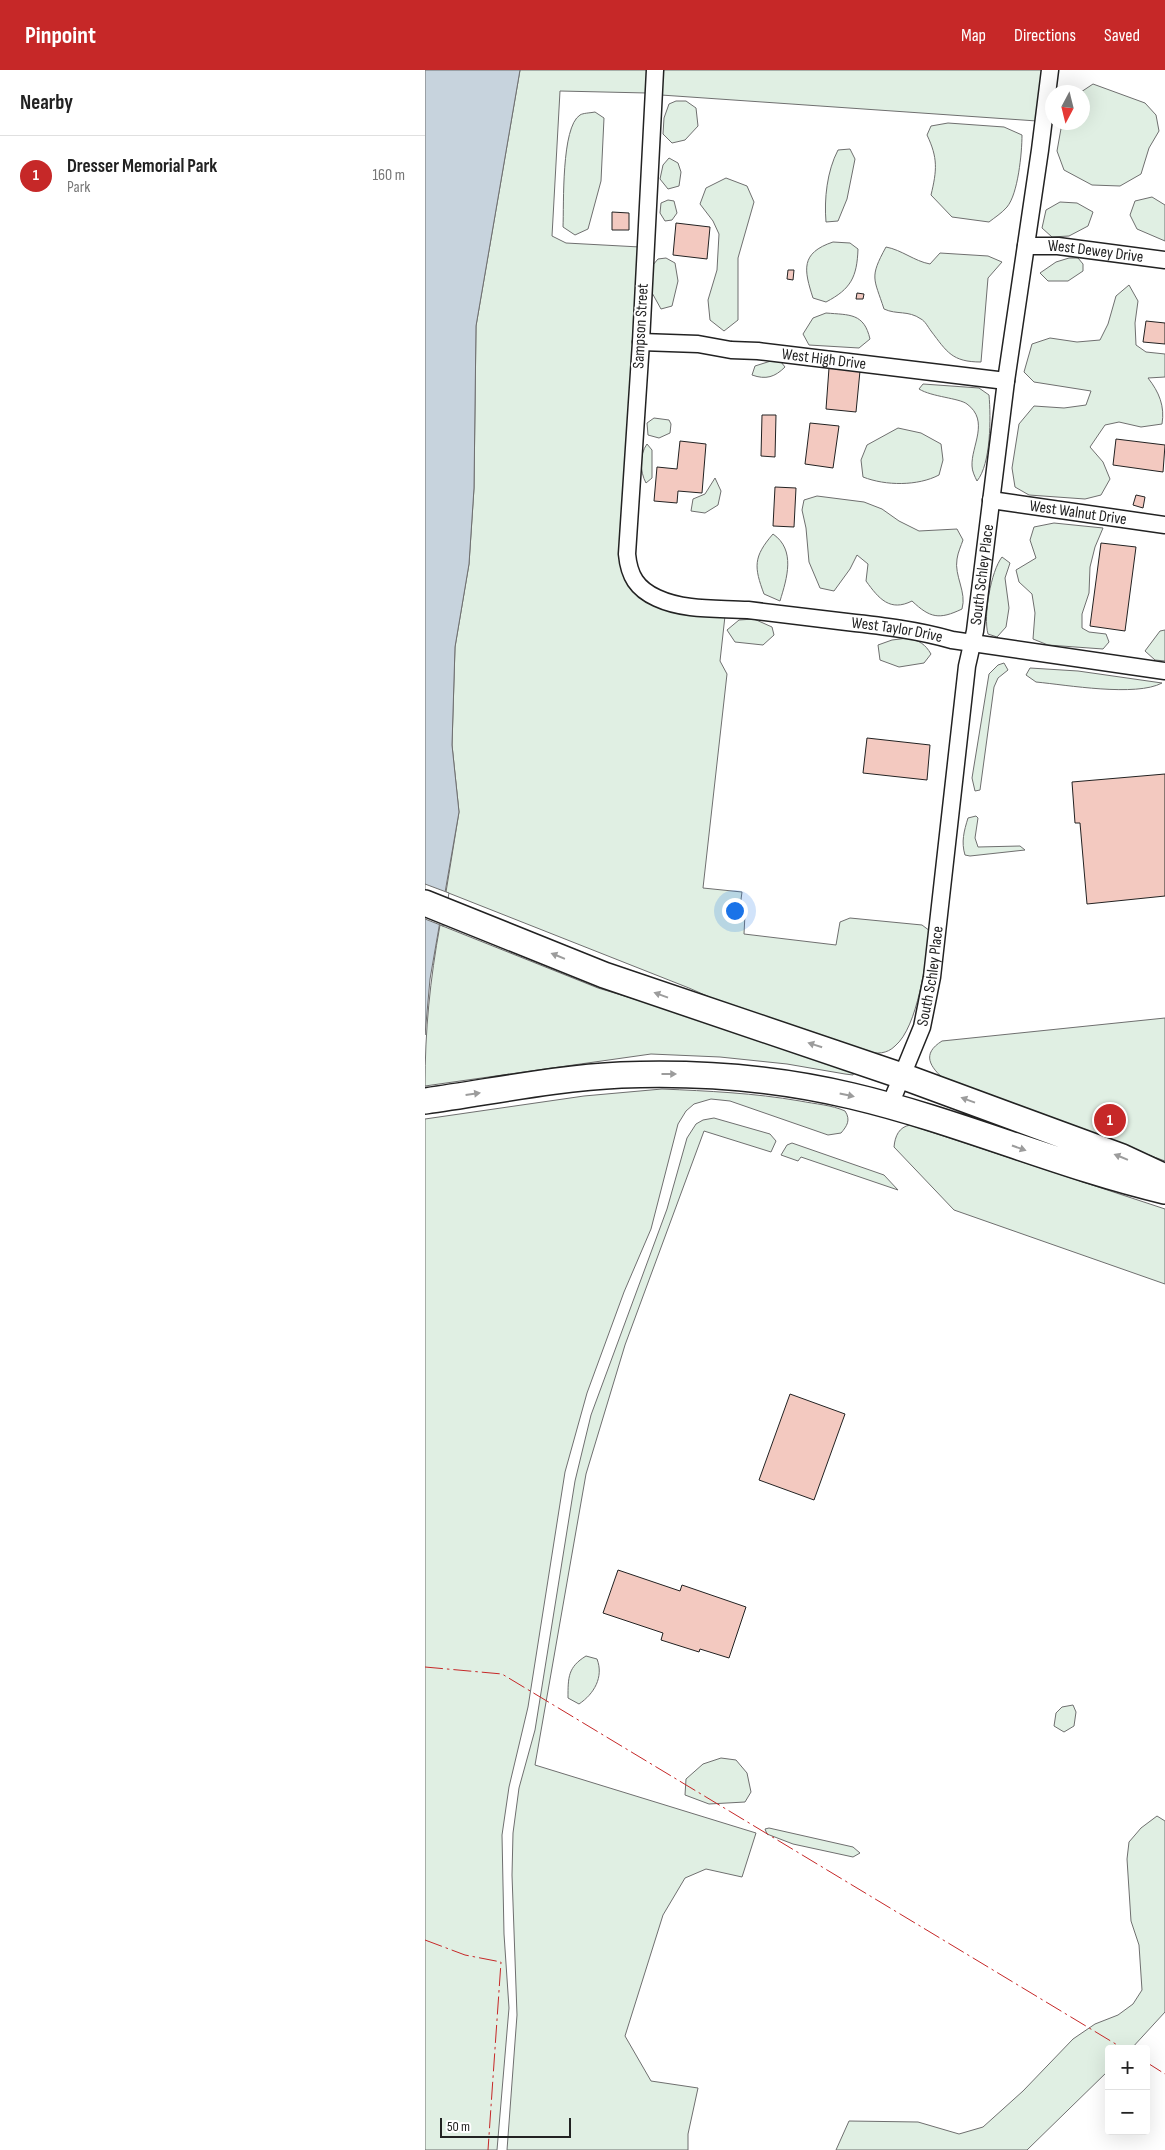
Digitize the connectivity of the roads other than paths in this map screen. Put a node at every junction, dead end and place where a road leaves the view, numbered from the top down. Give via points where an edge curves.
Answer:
1 (655, 70) edge
2 (1050, 70) edge
3 (1025, 246) junction
4 (1165, 260) edge
5 (641, 342) junction
6 (1005, 381) junction
7 (991, 500) junction
8 (1165, 525) edge
9 (634, 581) joint
10 (972, 643) junction
11 (1165, 671) edge
12 (425, 903) edge
13 (902, 1076) junction
14 (425, 1101) edge
15 (890, 1105) junction
16 (1165, 1177) edge
17 (1165, 1191) edge

1 - 5 street, Sampson Street
2 - 3 street, South Schley Place
3 - 4 street, West Dewey Drive via 1059,246
3 - 6 street, South Schley Place
5 - 6 street, West High Drive via 698,344
5 - 9 street, Sampson Street via 627,554
6 - 7 street, South Schley Place
7 - 8 street, West Walnut Drive
7 - 10 street, South Schley Place
9 - 10 street, West Taylor Drive via 657,598 677,605 922,631
10 - 11 street, West Taylor Drive
10 - 13 street, South Schley Place via 929,995 922,1027
13 -> 12 main road via 604,975
13 - 15 street, South Schley Place
16 -> 13 main road via 1122,1157
14 -> 15 main road via 620,1075 722,1076 805,1086
15 -> 17 main road via 1114,1179

